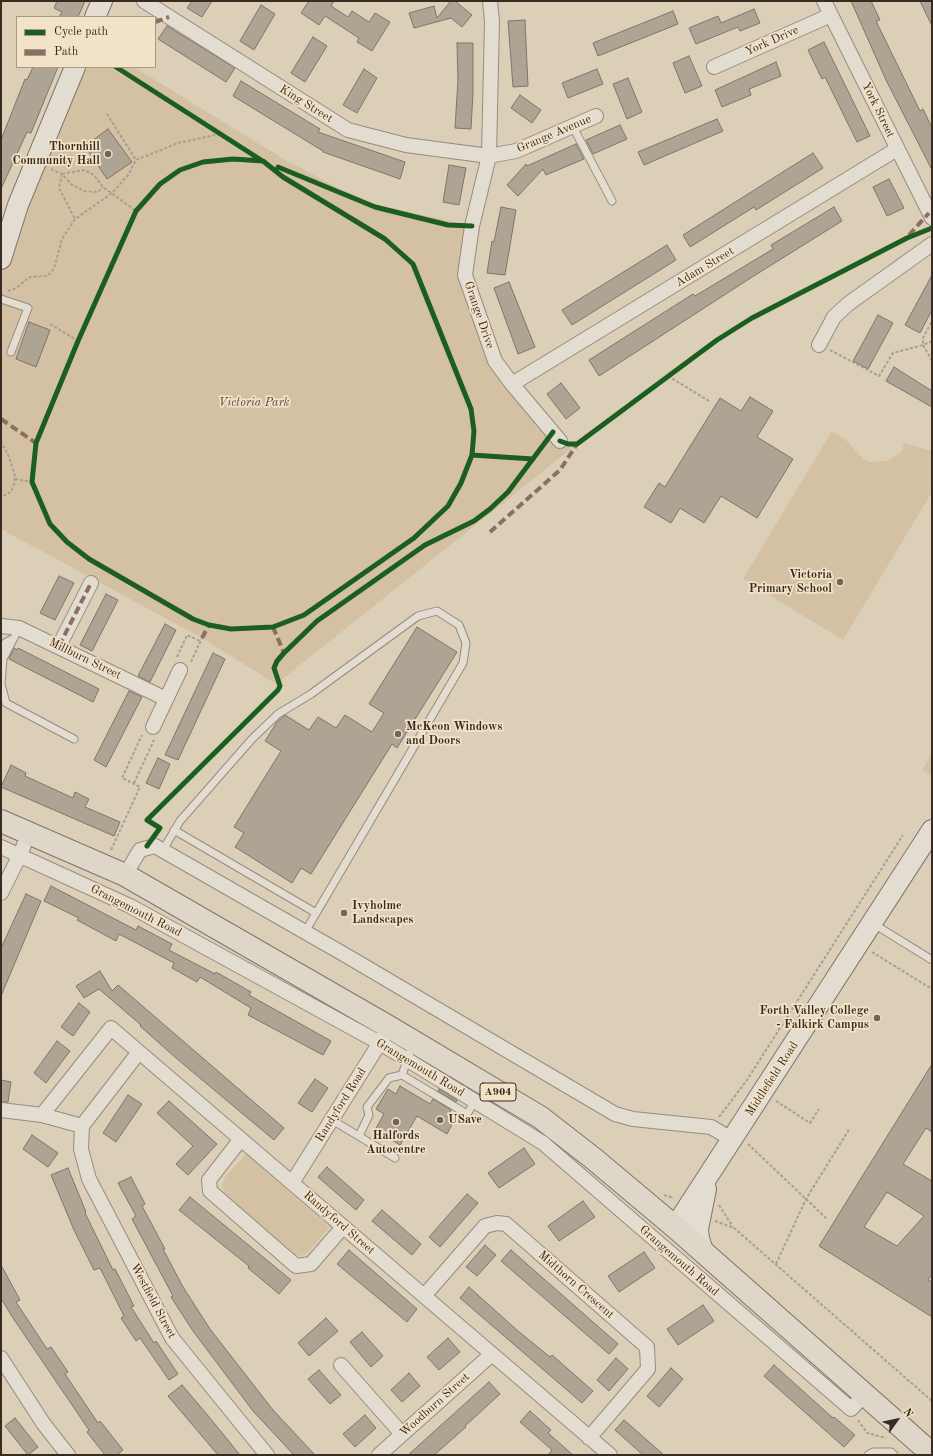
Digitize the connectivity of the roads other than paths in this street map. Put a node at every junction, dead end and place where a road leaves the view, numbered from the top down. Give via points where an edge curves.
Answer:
1 (102, 1) edge
2 (144, 1) edge
3 (490, 1) edge
4 (824, 1) edge
5 (831, 15) junction
6 (95, 16) edge
7 (714, 67) dead end
8 (75, 68) edge
9 (596, 116) dead end
10 (573, 126) junction
11 (898, 149) junction
12 (489, 156) junction
13 (612, 201) dead end
14 (932, 218) edge
15 (932, 244) edge
16 (1, 259) edge
17 (1, 299) edge
18 (819, 345) road end
19 (11, 352) dead end
20 (512, 384) junction
21 (560, 441) dead end
22 (91, 583) dead end
23 (1, 626) edge
24 (17, 633) junction
25 (59, 646) junction
26 (1, 651) edge
27 (178, 665) road end
28 (166, 699) junction
29 (149, 727) road end
30 (74, 739) dead end
31 (1, 821) edge
32 (174, 830) junction
33 (932, 830) edge
34 (29, 832) junction
35 (1, 847) edge
36 (162, 850) junction
37 (20, 854) junction
38 (125, 875) junction
39 (1, 893) edge
40 (316, 913) junction
41 (872, 922) junction
42 (305, 932) junction
43 (932, 960) edge
44 (385, 1035) junction
45 (410, 1050) junction
46 (140, 1052) junction
47 (402, 1075) junction
48 (480, 1093) junction
49 (1, 1110) edge
50 (42, 1115) junction
51 (332, 1120) junction
52 (82, 1126) junction
53 (359, 1136) junction
54 (735, 1137) junction
55 (241, 1140) junction
56 (395, 1158) dead end
57 (292, 1183) junction
58 (694, 1212) junction
59 (344, 1227) junction
60 (675, 1227) junction
61 (703, 1251) junction
62 (424, 1296) junction
63 (492, 1354) junction
64 (1, 1358) edge
65 (341, 1365) dead end
66 (858, 1402) junction
67 (402, 1434) junction
68 (590, 1438) junction
69 (932, 1454) edge
70 (68, 1455) edge
71 (267, 1455) edge
72 (379, 1455) edge
73 (610, 1455) edge
74 (868, 1455) edge
75 (894, 1455) edge

1 - 6 street
2 - 12 street, King Street via 348,130 406,145
3 - 12 street, Grange Drive via 492,21
4 - 5 street, York Street
5 - 7 street, York Drive
5 - 11 street, York Street
8 - 16 street via 18,205
9 - 10 street, Grange Avenue
10 - 12 street, Grange Avenue via 516,151
10 - 13 lane
11 - 14 street, York Street
11 - 20 street, Adam Street
12 - 20 street, Grange Drive via 472,226 465,275 495,361
15 - 18 street via 848,304 834,317
17 - 19 lane via 28,308
20 - 21 street, Grange Drive
22 - 25 street
23 - 24 street, Millburn Street
24 - 25 street, Millburn Street
24 - 26 lane via 5,643
24 - 30 lane via 3,659 1,684 6,703
25 - 28 street, Millburn Street
27 - 28 street
28 - 29 street
31 - 34 main road, Grangemouth Road / A904
32 - 36 lane
32 - 40 lane
32 - 40 lane via 252,739 278,714 311,694 418,616 437,611 459,625 466,643 463,663
33 - 41 street, Middlefield Road
34 - 37 street
34 - 38 main road, Grangemouth Road / A904
35 - 37 street, Grangemouth Road
36 - 38 street via 155,846 140,850
36 - 42 street
37 - 39 street
37 - 44 street, Grangemouth Road via 130,906
38 - 44 main road, Grangemouth Road / A904
40 - 42 lane
41 - 43 lane
41 - 54 street, Middlefield Road
42 - 54 street via 615,1114 632,1119 711,1127
44 - 45 main road, Grangemouth Road / A904
44 - 51 street, Randyford Road
45 - 47 lane
45 - 48 main road, Grangemouth Road / A904
46 - 50 street, Randyford Street via 111,1028
46 - 52 street
46 - 55 street, Randyford Street
47 - 48 lane via 467,1114
47 - 53 lane via 389,1078 367,1106 369,1115
48 - 60 main road, Grangemouth Road / A904 via 540,1117 594,1158
48 - 66 street, Grangemouth Road
49 - 50 street
50 - 52 street
51 - 53 lane
51 - 57 street, Randyford Road
52 - 71 street, Westfield Street via 81,1149 89,1179 172,1338
53 - 56 lane
54 - 58 street, Middlefield Road via 710,1176
55 - 57 street, Randyford Street
55 - 59 street via 209,1180 210,1191 296,1266 311,1264
57 - 59 street, Randyford Street
58 - 60 street, Middlefield Road
58 - 61 street
59 - 62 street, Randyford Street
60 - 61 main road, Grangemouth Road / A904
61 - 66 main road, Grangemouth Road / A904
62 - 63 street, Randyford Street
62 - 68 street, Midthorn Crescent via 485,1226 506,1224 647,1347 648,1369
63 - 67 street, Woodburn Street
63 - 68 street, Randyford Street
64 - 70 street via 43,1423
65 - 67 street
66 - 69 main road, Grangemouth Road / A904
67 - 72 street, Woodburn Street
68 - 73 street, Randyford Street
74 - 75 lane via 872,1452 891,1452

